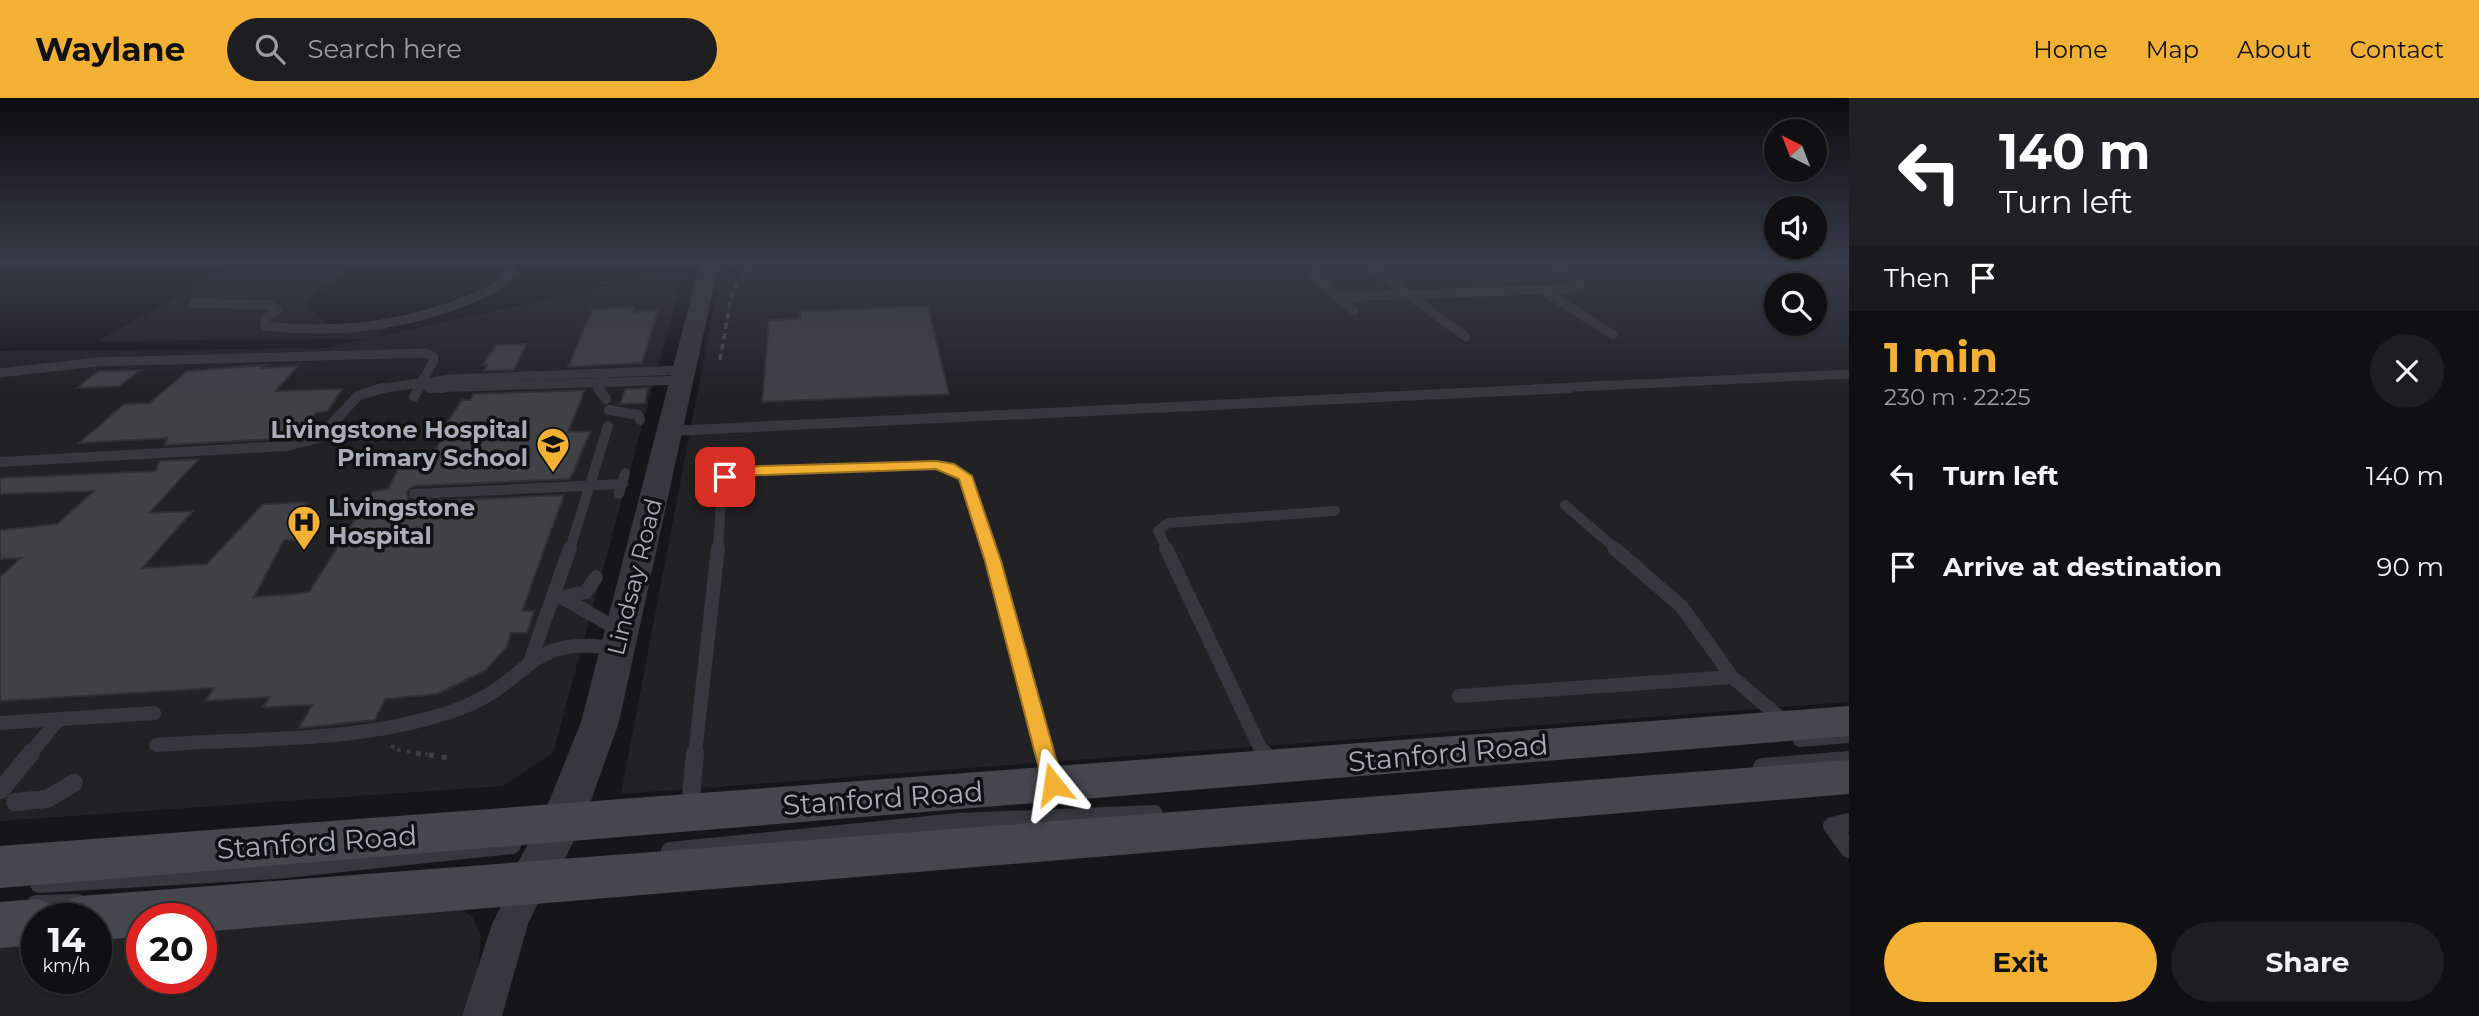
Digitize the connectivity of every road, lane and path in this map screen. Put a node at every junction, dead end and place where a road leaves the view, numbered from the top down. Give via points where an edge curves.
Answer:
1 (271, 306) edge
2 (447, 306) edge
3 (700, 306) edge
4 (1348, 306) edge
5 (1423, 306) edge
6 (1567, 306) edge
7 (1354, 311) dead end
8 (1613, 335) dead end
9 (1466, 337) dead end
10 (0, 373) edge
11 (1849, 374) edge
12 (683, 375) junction
13 (603, 378) junction
14 (422, 385) junction
15 (397, 386) joint
16 (414, 397) dead end
17 (640, 420) dead end
18 (608, 426) dead end
19 (670, 431) junction
20 (0, 462) edge
21 (622, 484) dead end
22 (590, 486) junction
23 (414, 494) dead end
24 (1565, 505) dead end
25 (1335, 511) dead end
26 (596, 577) dead end
27 (559, 596) junction
28 (620, 640) junction
29 (531, 659) junction
30 (1732, 677) junction
31 (1459, 696) dead end
32 (154, 713) dead end
33 (57, 721) junction
34 (1849, 722) edge
35 (0, 723) edge
36 (395, 725) junction
37 (1789, 726) junction
38 (1849, 736) edge
39 (156, 744) dead end
40 (449, 758) dead end
41 (1849, 760) edge
42 (1270, 767) junction
43 (1849, 776) edge
44 (74, 783) dead end
45 (1053, 784) junction
46 (1, 790) edge
47 (15, 802) dead end
48 (690, 813) junction
49 (1849, 822) edge
50 (1849, 849) edge
51 (653, 853) dead end
52 (548, 854) junction
53 (15, 901) edge
54 (112, 915) edge
55 (482, 1016) edge

1 - 2 lane via 277,310 265,319 265,326 292,330 384,326
3 - 12 street, Lindsay Road
4 - 7 lane
5 - 9 lane
6 - 8 lane
10 - 14 lane via 96,362 412,351 434,357
11 - 19 lane
12 - 13 lane
12 - 19 street, Lindsay Road
13 - 14 lane
13 - 17 lane via 599,390 608,405 635,413
14 - 15 lane
14 - 16 lane
15 - 20 lane via 359,395 327,432 297,444
18 - 22 lane
19 - 28 street, Lindsay Road
21 - 22 lane
22 - 23 lane
22 - 27 lane
24 - 30 lane via 1682,607
25 - 42 lane via 1168,523 1158,531
26 - 27 lane via 586,592
27 - 28 lane
27 - 29 lane
28 - 29 lane via 569,642
28 - 52 street, Lindsay Road via 600,722
29 - 36 lane via 522,672 484,698
30 - 31 lane
30 - 37 lane
32 - 33 lane
33 - 35 lane
33 - 46 lane
34 - 37 main road, Stanford Road
36 - 39 lane
36 - 40 path via 393,749
37 - 42 main road, Stanford Road
38 - 52 lane
41 - 51 lane via 1217,811 959,822
42 - 45 main road, Stanford Road
43 - 52 main road, Stanford Road
44 - 47 lane via 47,799
45 - 48 main road, Stanford Road
45 - 48 lane via 993,561 965,476 936,465 738,472 722,483
48 - 52 main road, Stanford Road
49 - 50 lane via 1832,826
52 - 53 main road, Stanford Road
52 - 54 main road, Stanford Road
52 - 55 street via 510,924

